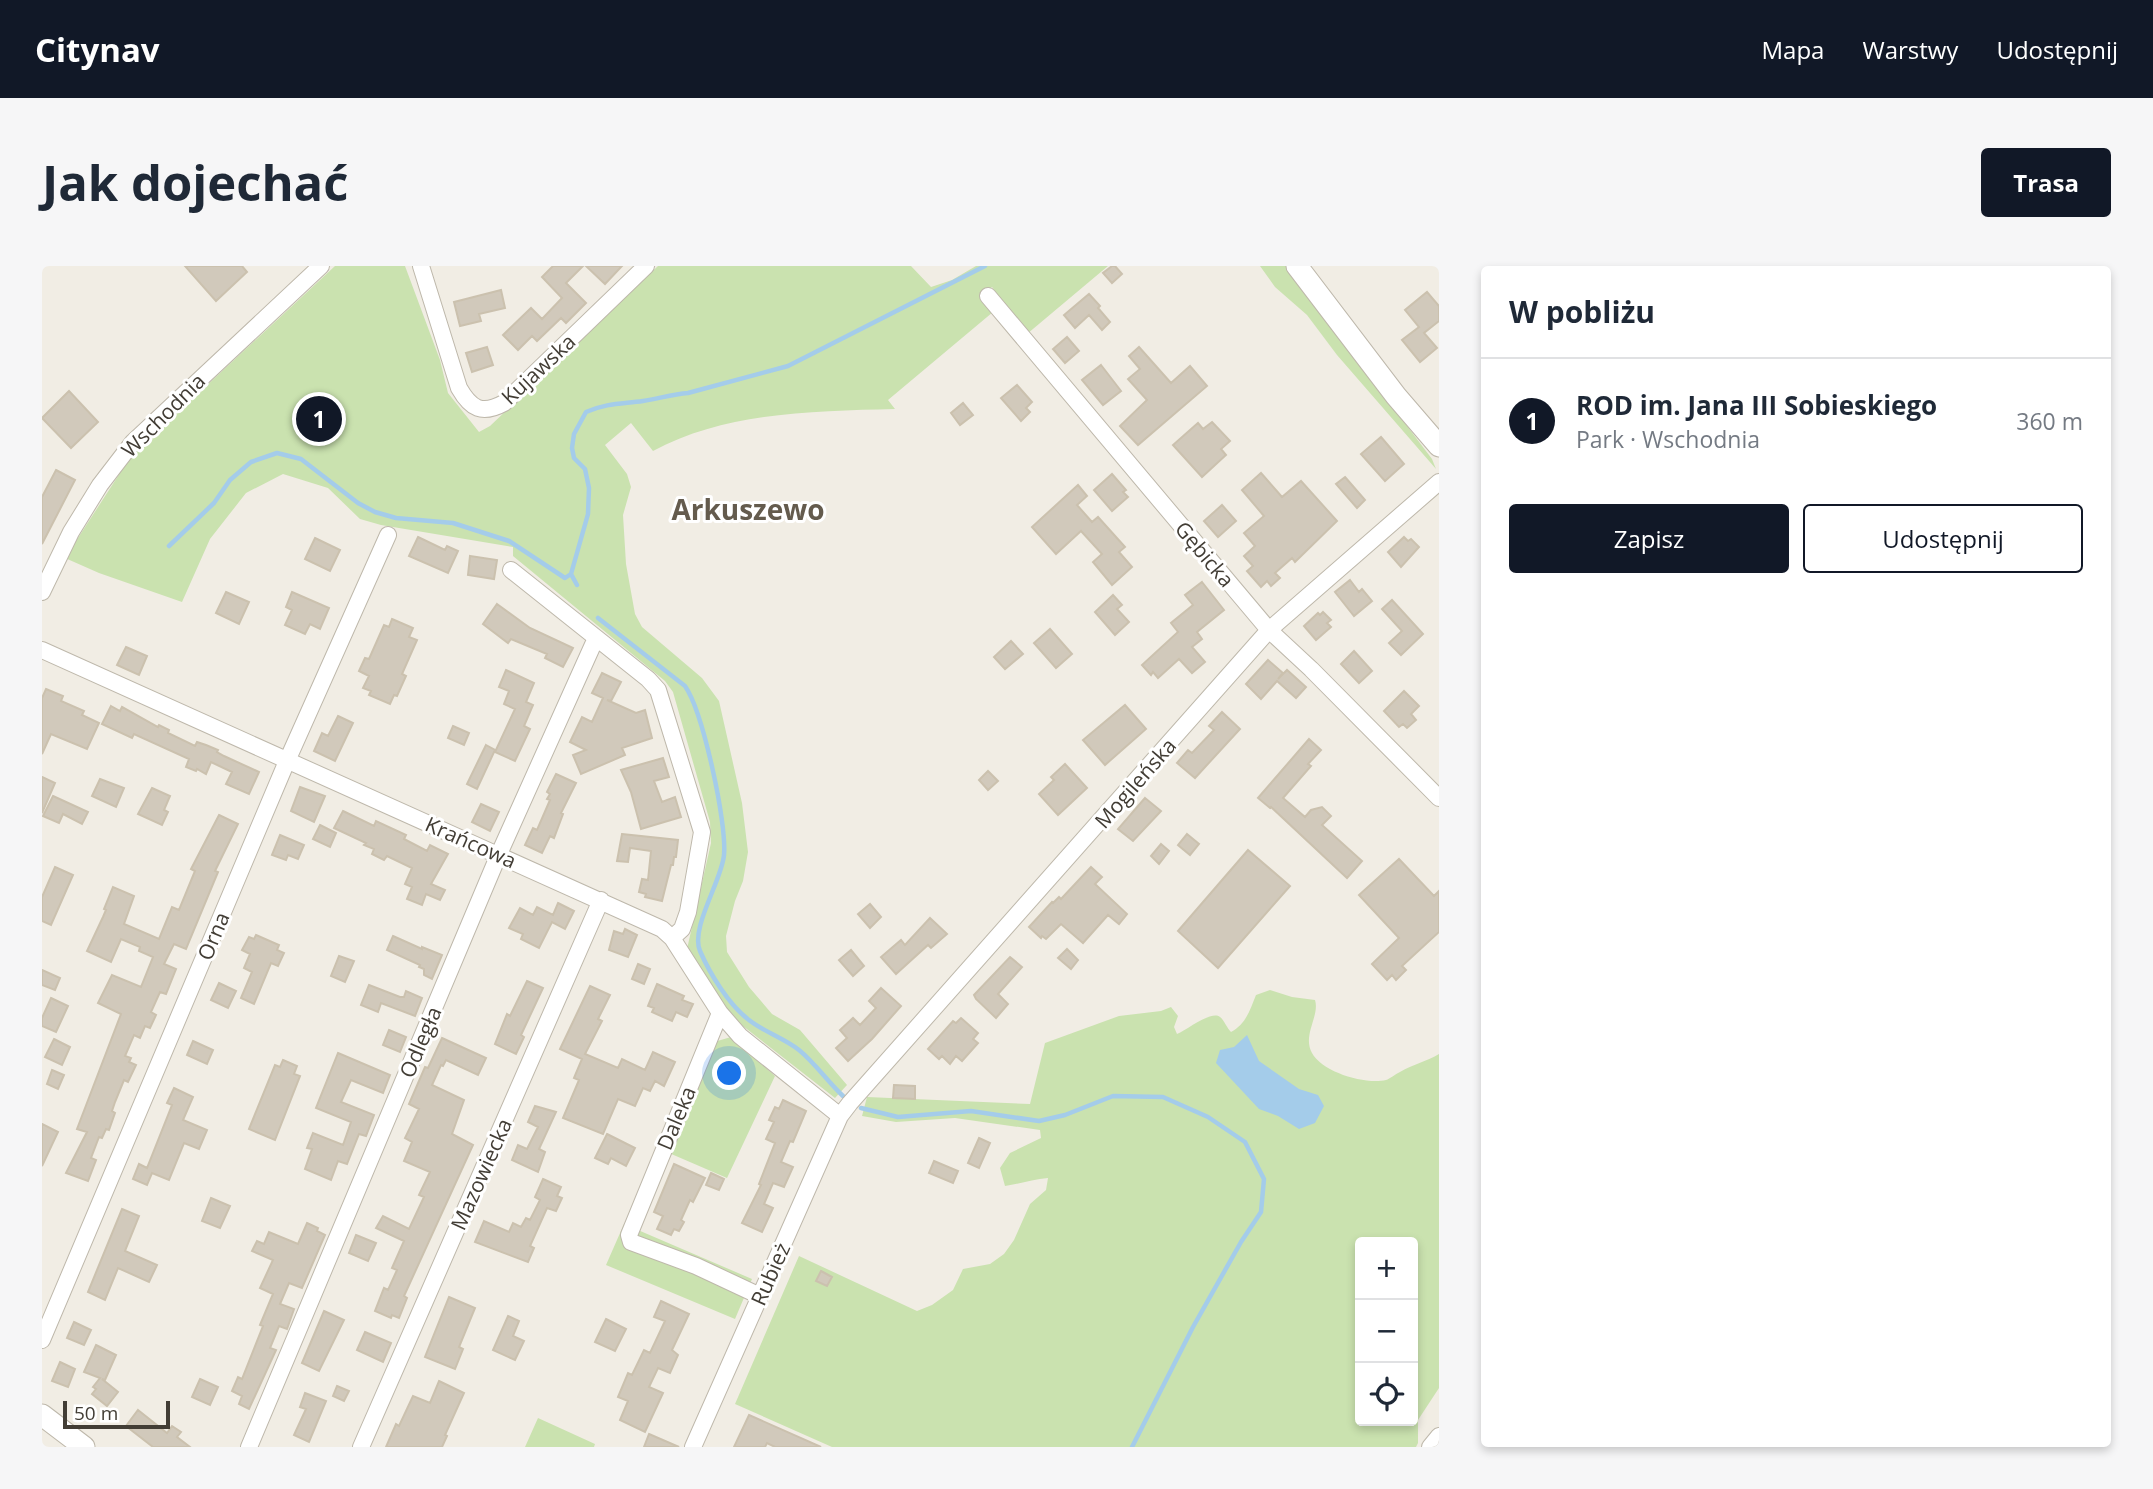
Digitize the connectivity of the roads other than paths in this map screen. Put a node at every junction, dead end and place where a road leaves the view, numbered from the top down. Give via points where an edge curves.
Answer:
1 (321, 266) edge
2 (421, 266) edge
3 (646, 266) edge
4 (1297, 266) edge
5 (988, 296) dead end
6 (1439, 446) edge
7 (1439, 482) edge
8 (388, 535) dead end
9 (511, 570) dead end
10 (42, 592) edge
11 (1269, 630) junction
12 (596, 638) junction
13 (42, 650) edge
14 (287, 761) junction
15 (1439, 798) edge
16 (499, 854) junction
17 (601, 900) junction
18 (672, 938) junction
19 (720, 1013) junction
20 (845, 1109) junction
21 (760, 1296) junction
22 (42, 1340) edge
23 (42, 1415) edge
24 (1439, 1436) edge
25 (84, 1447) edge
26 (249, 1447) edge
27 (360, 1447) edge
28 (693, 1447) edge
29 (1430, 1447) edge

1 - 10 street, Wschodnia via 126,451 71,532
2 - 3 street, Kujawska via 459,388 479,409 492,409 514,394
4 - 6 street via 1395,396
5 - 11 street, Gębicka
7 - 11 street, Mogileńska
8 - 14 street, Orna
9 - 12 street
11 - 15 street, Gębicka
11 - 20 street, Mogileńska
12 - 16 street, Odległa
12 - 18 street via 658,690 702,832 688,912 682,929
13 - 14 street, Krańcowa
14 - 16 street, Krańcowa
14 - 22 street, Orna
16 - 17 street, Krańcowa
16 - 26 street, Odległa
17 - 18 street, Krańcowa
17 - 27 street, Mazowiecka
18 - 19 street, Krańcowa
19 - 20 street, Krańcowa via 740,1036
19 - 21 street, Daleka via 629,1235 631,1242
20 - 21 street, Rubież
21 - 28 street, Rubież
23 - 25 street
24 - 29 street

